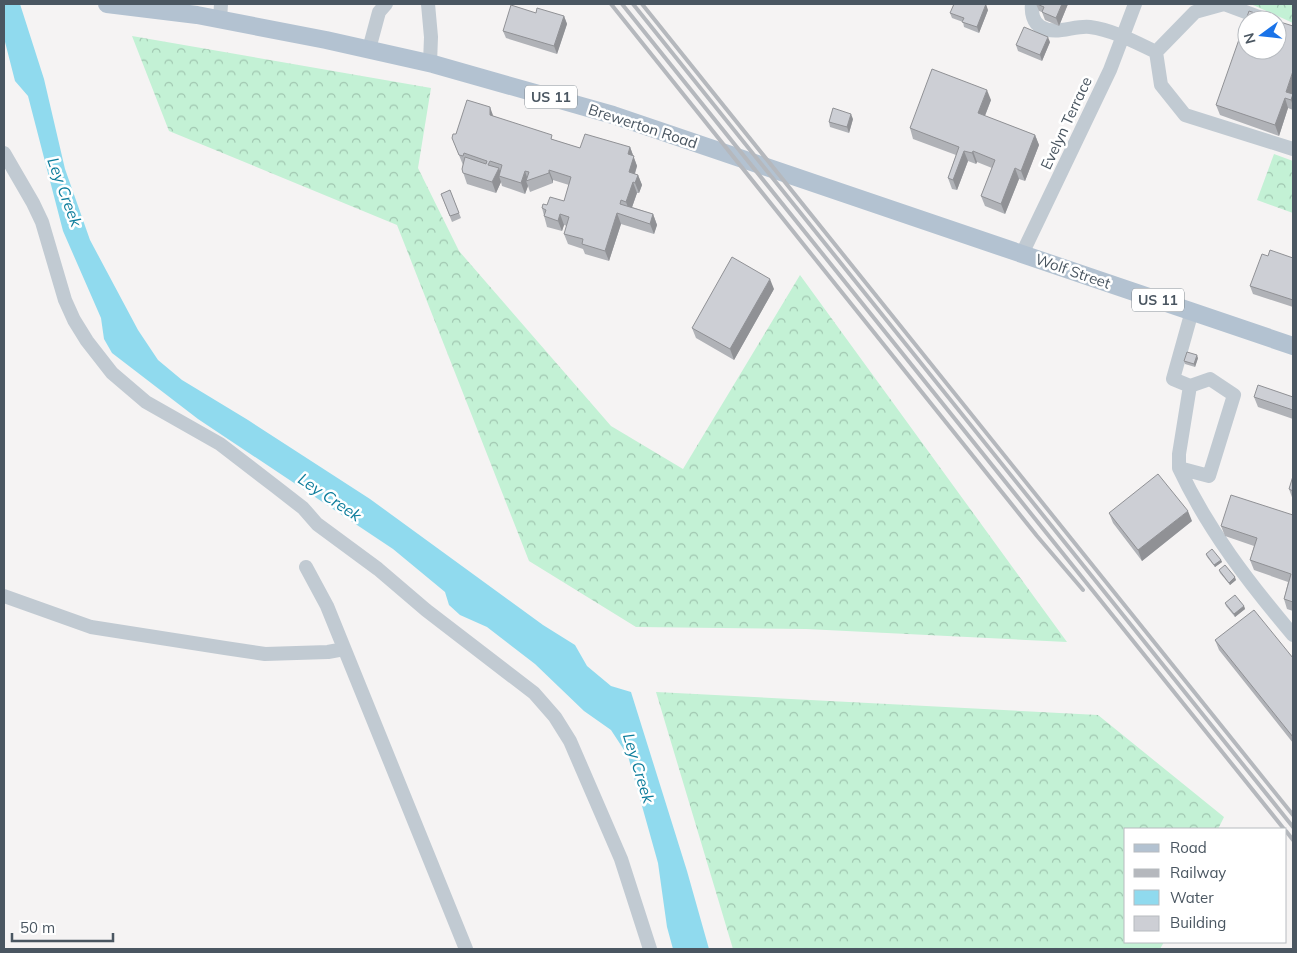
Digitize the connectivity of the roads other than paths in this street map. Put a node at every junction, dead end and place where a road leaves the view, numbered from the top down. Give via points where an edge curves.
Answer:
1 (107, 4) edge
2 (386, 4) edge
3 (1032, 4) edge
4 (1135, 4) edge
5 (424, 5) edge
6 (1240, 10) edge
7 (221, 11) edge
8 (1123, 36) junction
9 (369, 49) junction
10 (1156, 52) junction
11 (430, 63) junction
12 (1293, 149) edge
13 (6, 160) edge
14 (1022, 254) junction
15 (1192, 311) junction
16 (1293, 346) edge
17 (1190, 386) junction
18 (1179, 468) junction
19 (306, 567) dead end
20 (4, 596) edge
21 (1293, 635) edge
22 (344, 649) junction
23 (466, 949) edge
24 (650, 949) edge

1 - 7 main road, Brewerton Road / US 11
2 - 9 street via 379,12
3 - 8 street via 1030,12 1038,26 1049,31 1090,27
4 - 8 street, Evelyn Terrace
5 - 11 street via 431,37
6 - 10 street via 1224,4 1195,12
7 - 9 main road, Brewerton Road / US 11
8 - 10 street
8 - 14 street, Evelyn Terrace
9 - 11 main road, Brewerton Road / US 11
10 - 12 street via 1161,85 1185,115
11 - 14 main road, Brewerton Road / US 11 via 613,115
13 - 24 street via 42,222 74,320 112,373 146,402 220,444 276,487 317,524 534,692 555,717 570,741 621,859
14 - 15 main road, Wolf Street / US 11
15 - 16 main road, Wolf Street / US 11
15 - 17 street via 1173,379
17 - 18 street
17 - 18 street via 1210,379 1234,395 1209,476
18 - 21 street via 1222,545
19 - 22 street via 327,606
20 - 22 street via 77,623 132,634 265,654
22 - 23 street

